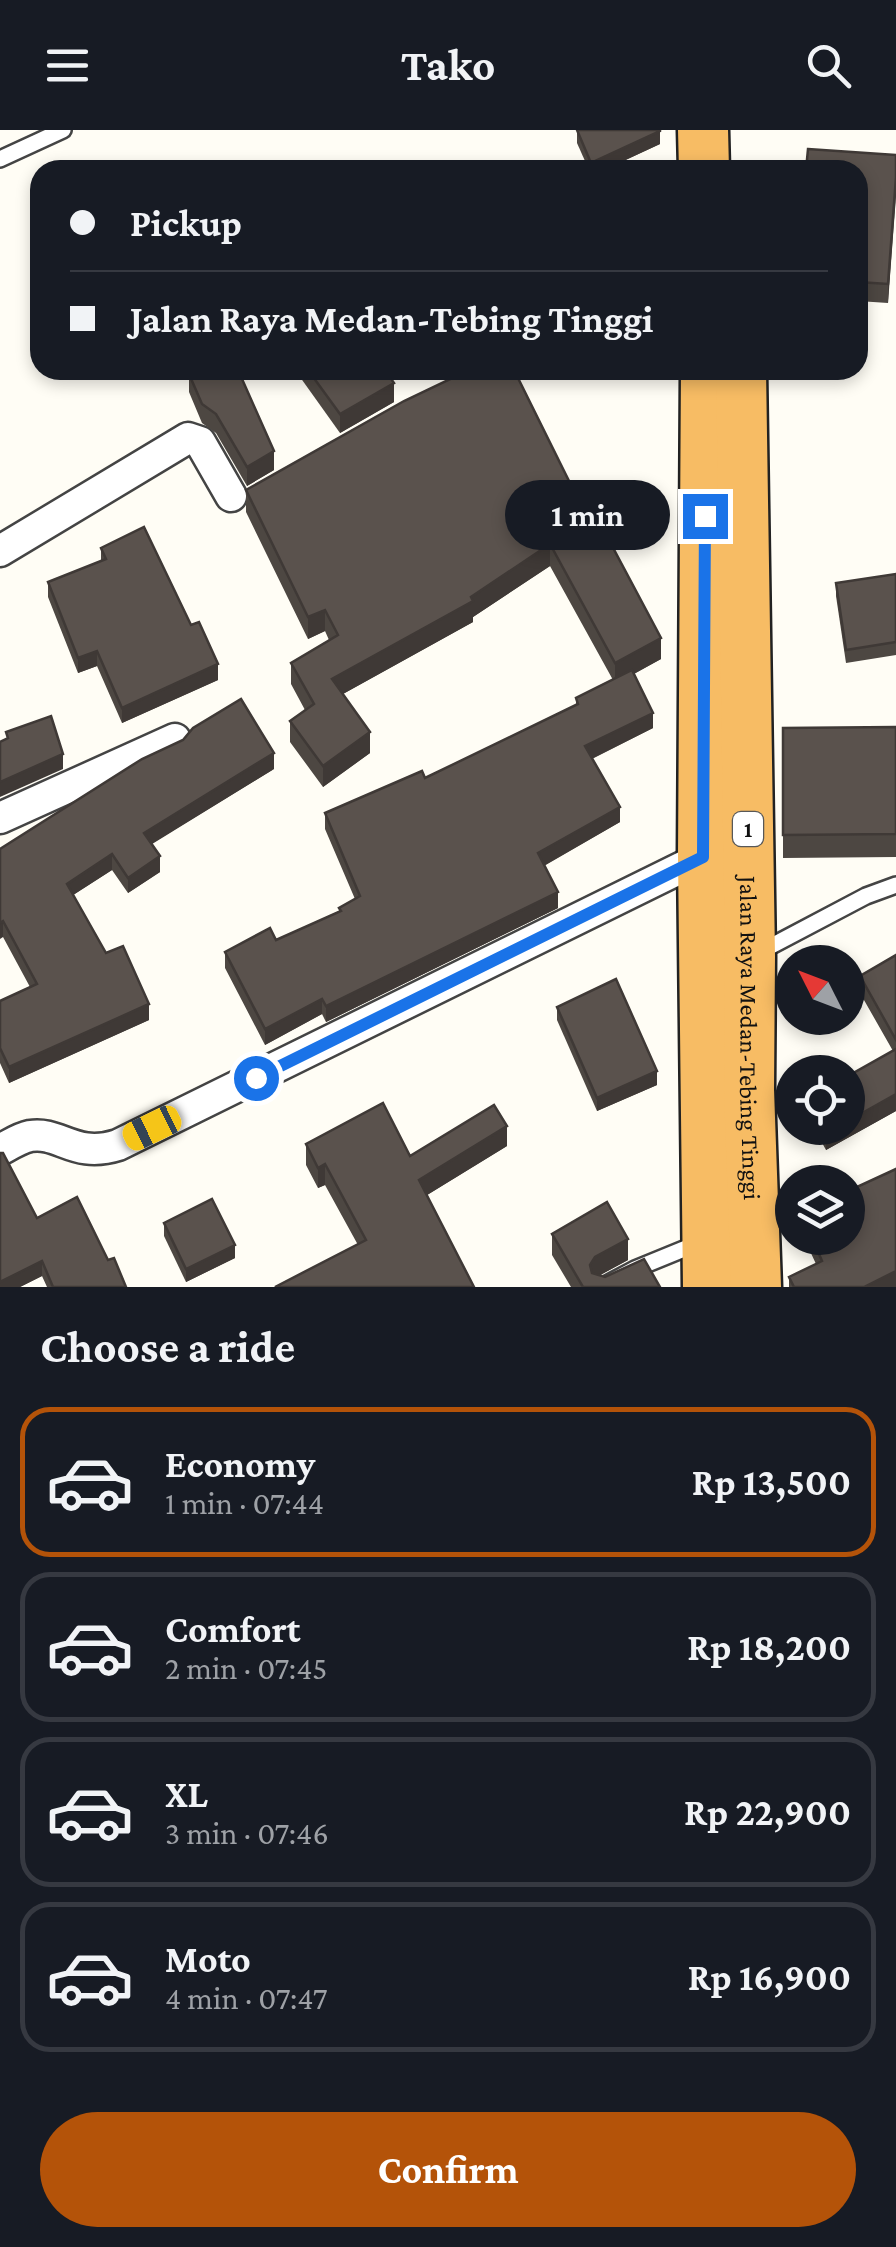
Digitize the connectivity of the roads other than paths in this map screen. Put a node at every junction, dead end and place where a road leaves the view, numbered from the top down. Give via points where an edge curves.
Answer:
1 (63, 130) edge
2 (704, 130) edge
3 (738, 130) edge
4 (0, 160) edge
5 (704, 160) edge
6 (739, 160) edge
7 (706, 380) edge
8 (741, 380) edge
9 (237, 498) dead end
10 (0, 551) edge
11 (174, 739) edge
12 (4, 807) edge
13 (703, 857) junction
14 (896, 885) edge
15 (750, 957) junction
16 (0, 1150) edge
17 (709, 1263) edge
18 (601, 1287) edge
19 (756, 1287) edge

1 - 4 lane
2 - 5 highway
3 - 6 highway
7 - 13 highway, Jalan Raya Medan-Tebing Tinggi / 1
8 - 15 highway, Jalan Raya Medan-Tebing Tinggi / 1
9 - 10 street via 200,442 188,438
11 - 12 street
13 - 16 street via 118,1146 84,1151 35,1136
13 - 17 highway, Jalan Raya Medan-Tebing Tinggi / 1
14 - 15 lane
15 - 19 highway, Jalan Raya Medan-Tebing Tinggi / 1
17 - 18 lane via 636,1269

